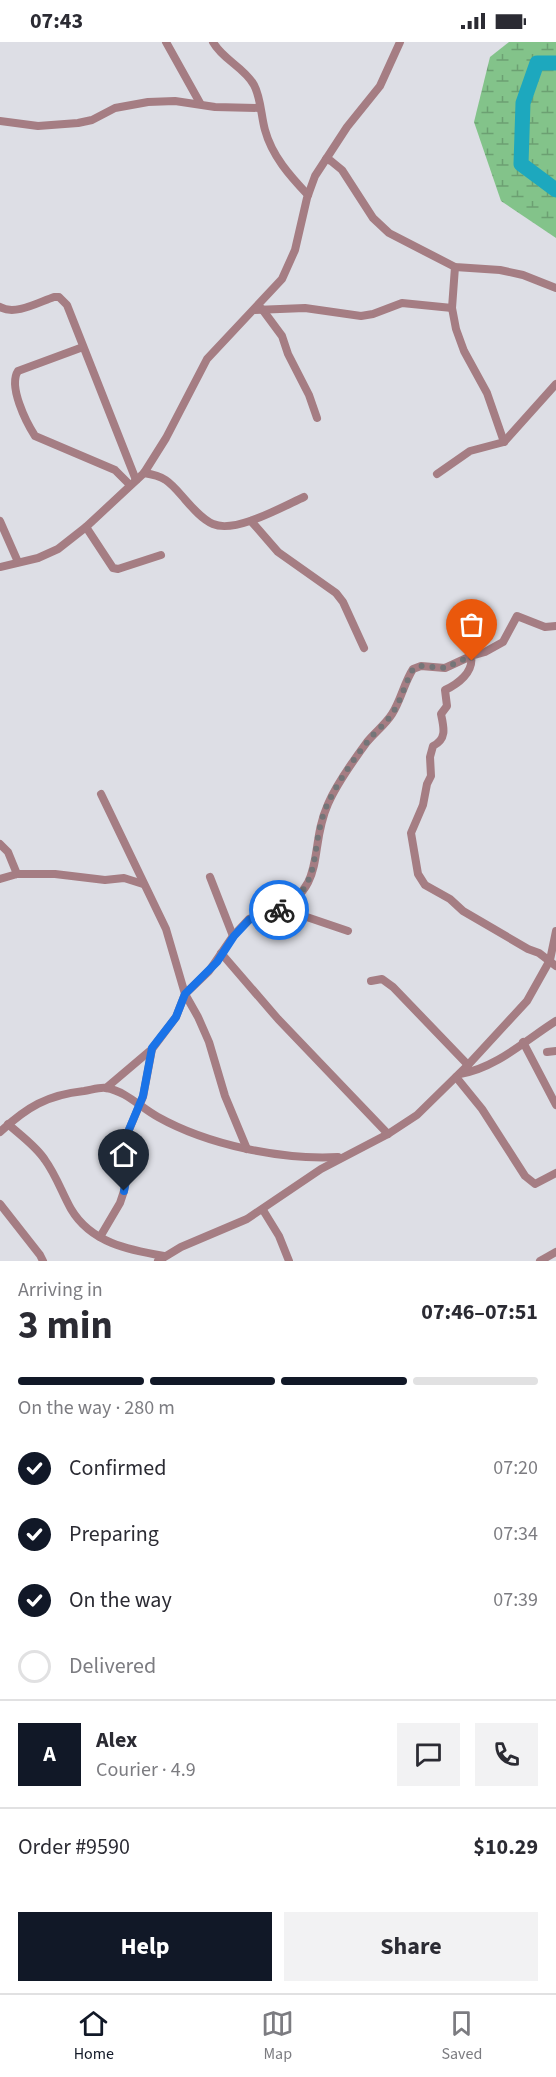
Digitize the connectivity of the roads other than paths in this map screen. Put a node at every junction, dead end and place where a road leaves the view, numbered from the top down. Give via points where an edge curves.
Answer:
1 (166, 42) edge
2 (213, 42) edge
3 (400, 42) edge
4 (200, 103) junction
5 (260, 108) junction
6 (0, 121) edge
7 (326, 159) junction
8 (308, 195) junction
9 (455, 267) junction
10 (556, 288) edge
11 (0, 307) edge
12 (452, 308) junction
13 (258, 309) junction
14 (83, 347) junction
15 (556, 384) edge
16 (317, 418) dead end
17 (504, 442) junction
18 (144, 473) junction
19 (437, 474) dead end
20 (134, 483) junction
21 (304, 497) dead end
22 (0, 521) edge
23 (251, 521) junction
24 (86, 527) junction
25 (161, 555) dead end
26 (18, 562) junction
27 (0, 567) edge
28 (556, 626) edge
29 (363, 648) dead end
30 (471, 656) junction
31 (101, 794) dead end
32 (0, 844) edge
33 (17, 874) junction
34 (210, 877) dead end
35 (0, 879) edge
36 (143, 884) junction
37 (277, 911) junction
38 (556, 931) edge
39 (348, 932) dead end
40 (234, 936) junction
41 (221, 954) junction
42 (553, 963) edge
43 (371, 981) dead end
44 (185, 994) junction
45 (556, 1021) edge
46 (523, 1042) junction
47 (152, 1048) junction
48 (556, 1052) edge
49 (547, 1053) dead end
50 (468, 1065) junction
51 (457, 1076) junction
52 (106, 1088) junction
53 (138, 1105) junction
54 (556, 1105) edge
55 (8, 1124) junction
56 (0, 1132) edge
57 (388, 1134) junction
58 (247, 1149) junction
59 (343, 1156) junction
60 (556, 1173) edge
61 (0, 1204) edge
62 (263, 1210) junction
63 (100, 1237) junction
64 (556, 1252) edge
65 (161, 1258) edge
66 (43, 1261) edge
67 (289, 1261) edge
68 (540, 1261) edge

1 - 4 street
2 - 5 street via 220,54 252,81
3 - 7 street via 380,86
4 - 5 street
4 - 6 street via 148,102 115,108 78,123 38,126
5 - 8 street via 271,148
7 - 8 street
7 - 9 street via 342,170 380,226
8 - 13 street via 289,267
9 - 10 street via 500,270
9 - 12 street
11 - 14 street via 14,310 59,297 67,305
12 - 13 street via 402,303 361,316 305,308
12 - 17 street via 464,351 487,393
13 - 16 street via 282,336
13 - 18 street via 207,359
14 - 20 street
14 - 20 street via 18,371 14,378 22,410 34,436 115,470
15 - 17 street
17 - 19 street via 470,451
18 - 20 street
18 - 23 street via 161,475 213,524
20 - 24 street
21 - 23 street
22 - 26 street
23 - 29 street via 279,552 336,594 349,613
24 - 25 street via 114,568
24 - 26 street via 58,549
26 - 27 street
28 - 30 street via 545,627 517,616 503,642
30 - 37 street via 445,668 413,669 390,717 368,742 328,804 316,841 310,881 299,896
30 - 42 street via 466,675 456,686 445,690 443,735 433,746 431,776 411,833 414,860 425,885
31 - 36 street
32 - 33 street via 8,852
33 - 35 street
33 - 36 street via 124,878
34 - 40 street
36 - 44 street via 166,929
37 - 39 street via 292,912
37 - 40 street via 249,920
38 - 42 street
40 - 41 street
41 - 44 street
41 - 57 street
42 - 50 street via 521,1009
43 - 50 street via 382,979 393,987
44 - 47 street via 176,1017
44 - 58 street via 209,1042
45 - 46 street
46 - 51 street via 483,1068
46 - 54 street
47 - 52 street
47 - 53 street via 145,1090
48 - 49 street
50 - 51 street
51 - 57 street via 417,1115
51 - 60 street via 530,1182 535,1184
52 - 53 street
52 - 55 street via 44,1099
53 - 58 street via 191,1132
53 - 63 street via 128,1132 124,1191
55 - 56 street
55 - 63 street via 43,1157 72,1211
57 - 59 street
58 - 59 street via 300,1158
59 - 62 street
61 - 66 street
62 - 65 street
62 - 67 street
63 - 65 street
64 - 68 street

